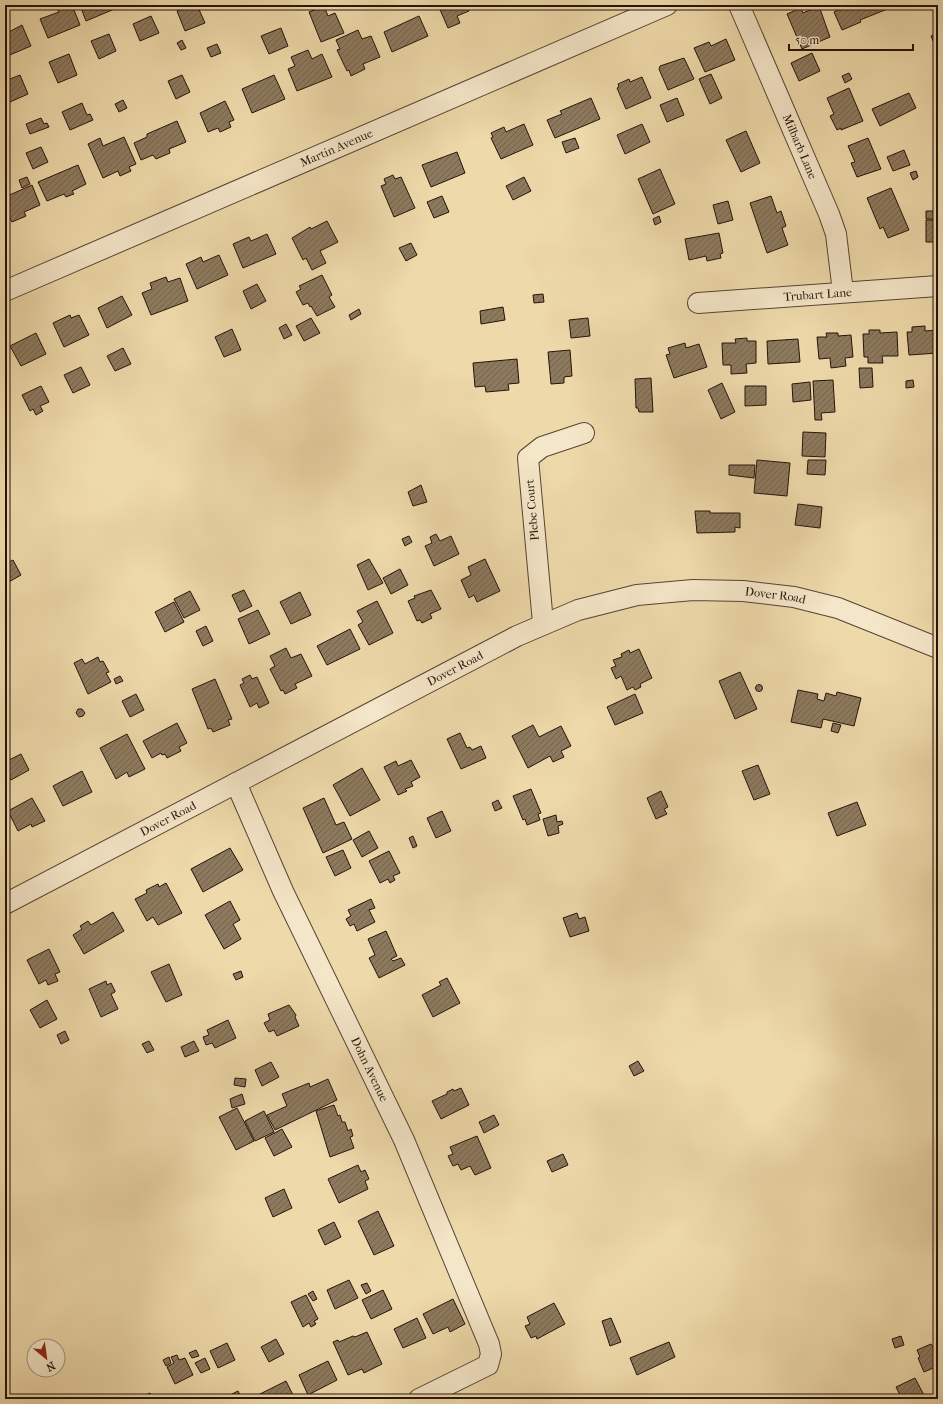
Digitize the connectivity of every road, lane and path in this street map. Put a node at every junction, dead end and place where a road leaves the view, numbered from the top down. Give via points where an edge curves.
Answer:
1 (667, 5) edge
2 (739, 5) edge
3 (938, 286) edge
4 (5, 291) edge
5 (843, 292) junction
6 (698, 303) dead end
7 (584, 433) dead end
8 (543, 623) junction
9 (938, 648) edge
10 (236, 783) junction
11 (5, 904) edge
12 (419, 1399) edge

1 - 4 street, Martin Avenue
2 - 5 street, Milbarb Lane via 829,214 836,234
3 - 5 street, Trubart Lane
5 - 6 street, Trubart Lane
7 - 8 street, Plebe Court via 542,447 528,458
8 - 9 street, Dover Road via 578,610 637,595 693,590 743,591 794,597 838,608
8 - 10 street, Dover Road
10 - 11 street, Dover Road
10 - 12 street, Dohn Avenue via 283,891 404,1140 489,1344 488,1364

